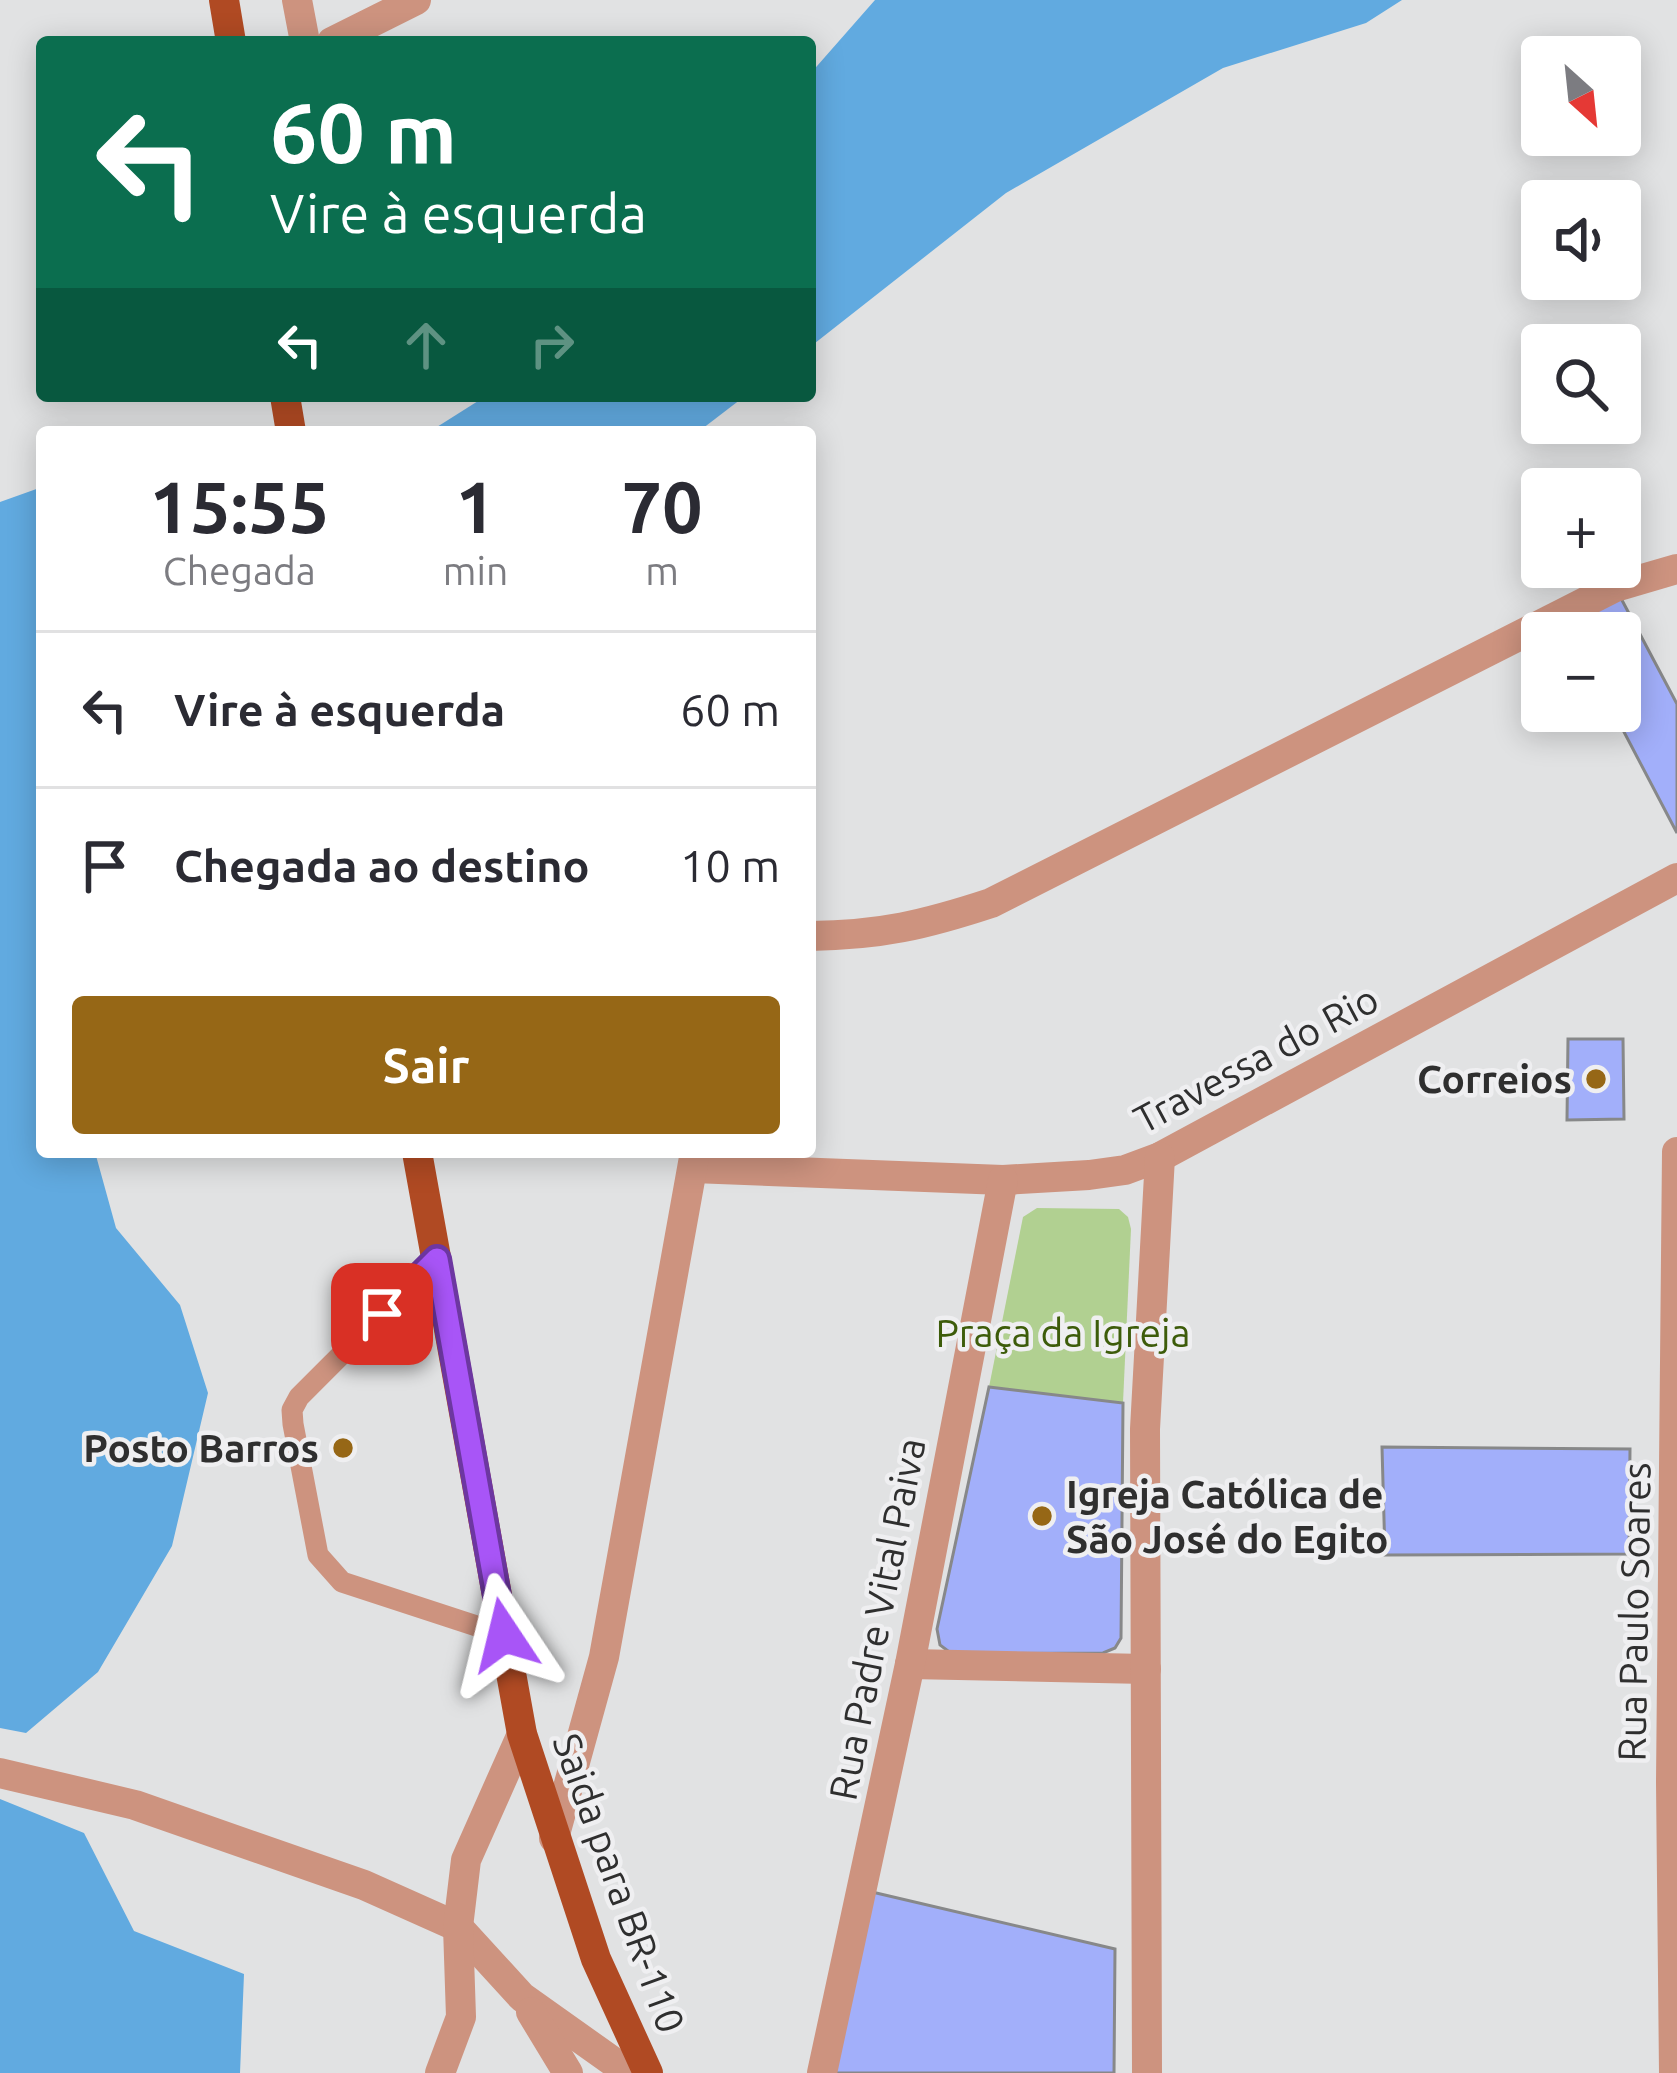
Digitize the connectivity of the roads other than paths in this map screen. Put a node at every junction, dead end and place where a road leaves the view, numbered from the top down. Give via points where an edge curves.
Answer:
1 (224, 0) edge
2 (297, 0) edge
3 (416, 0) edge
4 (230, 36) edge
5 (304, 36) edge
6 (344, 36) edge
7 (1677, 569) edge
8 (1677, 878) edge
9 (816, 936) edge
10 (1677, 1152) edge
11 (1160, 1156) junction
12 (418, 1158) edge
13 (694, 1160) edge
14 (1003, 1180) junction
15 (437, 1259) junction
16 (1676, 1435) edge
17 (504, 1635) junction
18 (910, 1664) junction
19 (1146, 1669) junction
20 (522, 1734) junction
21 (0, 1773) edge
22 (1674, 1782) edge
23 (554, 1838) junction
24 (458, 1927) junction
25 (522, 1997) junction
26 (440, 2073) edge
27 (568, 2073) edge
28 (629, 2073) edge
29 (648, 2073) edge
30 (822, 2073) edge
31 (1147, 2073) edge
32 (1674, 2073) edge

1 - 4 main road
2 - 5 street
3 - 6 street
7 - 9 street via 1615,587 991,903 874,935
8 - 11 street, Travessa do Rio
10 - 16 street, Rua Paulo Soares
11 - 14 street, Travessa do Rio via 1125,1170
11 - 19 street via 1145,1429
12 - 15 main road, Saida para BR-110
13 - 14 street, Travessa do Rio
13 - 23 street via 604,1658
14 - 18 street, Rua Padre Vital Paiva
15 - 17 main road, Saida para BR-110
15 - 17 lane via 299,1397 293,1424 329,1571
16 - 22 street, Rua Paulo Soares
17 - 20 main road, Saida para BR-110
18 - 19 street
18 - 30 street, Rua Padre Vital Paiva
19 - 31 street
20 - 23 main road, Saida para BR-110
20 - 24 street via 466,1860
21 - 24 street via 135,1804
22 - 32 street, Rua Paulo Soares
23 - 29 main road, Saida para BR-110
24 - 25 street
24 - 26 street via 461,2017
25 - 27 street
25 - 28 street

